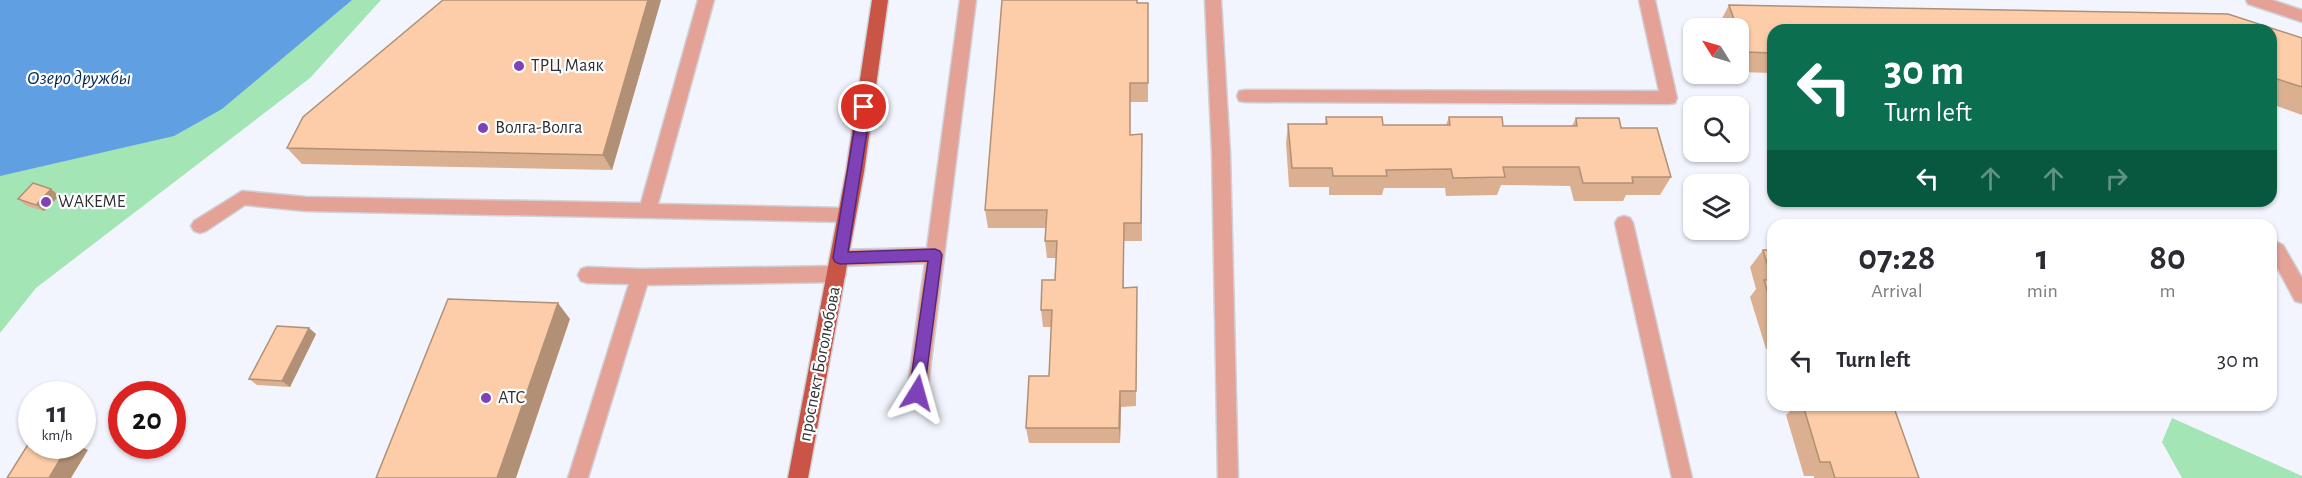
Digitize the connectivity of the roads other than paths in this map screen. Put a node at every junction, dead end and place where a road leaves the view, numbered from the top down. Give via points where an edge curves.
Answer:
1 (706, 0) edge
2 (880, 0) edge
3 (968, 0) edge
4 (1213, 0) edge
5 (1647, 0) edge
6 (2254, 0) edge
7 (2302, 16) edge
8 (1245, 96) dead end
9 (647, 212) junction
10 (847, 215) junction
11 (1624, 223) dead end
12 (200, 226) dead end
13 (2277, 250) dead end
14 (935, 255) junction
15 (838, 266) junction
16 (587, 275) dead end
17 (640, 277) junction
18 (2302, 295) edge
19 (917, 393) dead end
20 (578, 478) edge
21 (798, 478) edge
22 (1228, 478) edge
23 (1682, 478) edge

1 - 9 lane
2 - 10 main road, проспект Боголюбова
3 - 14 lane
4 - 22 lane via 1221,153
5 - 8 lane via 1669,98
6 - 7 lane
9 - 10 lane
9 - 12 lane via 306,204 242,198
10 - 15 main road, проспект Боголюбова
11 - 23 lane
13 - 18 lane
14 - 15 lane
14 - 19 lane
15 - 17 lane
15 - 21 main road, проспект Боголюбова
16 - 17 lane
17 - 20 lane

